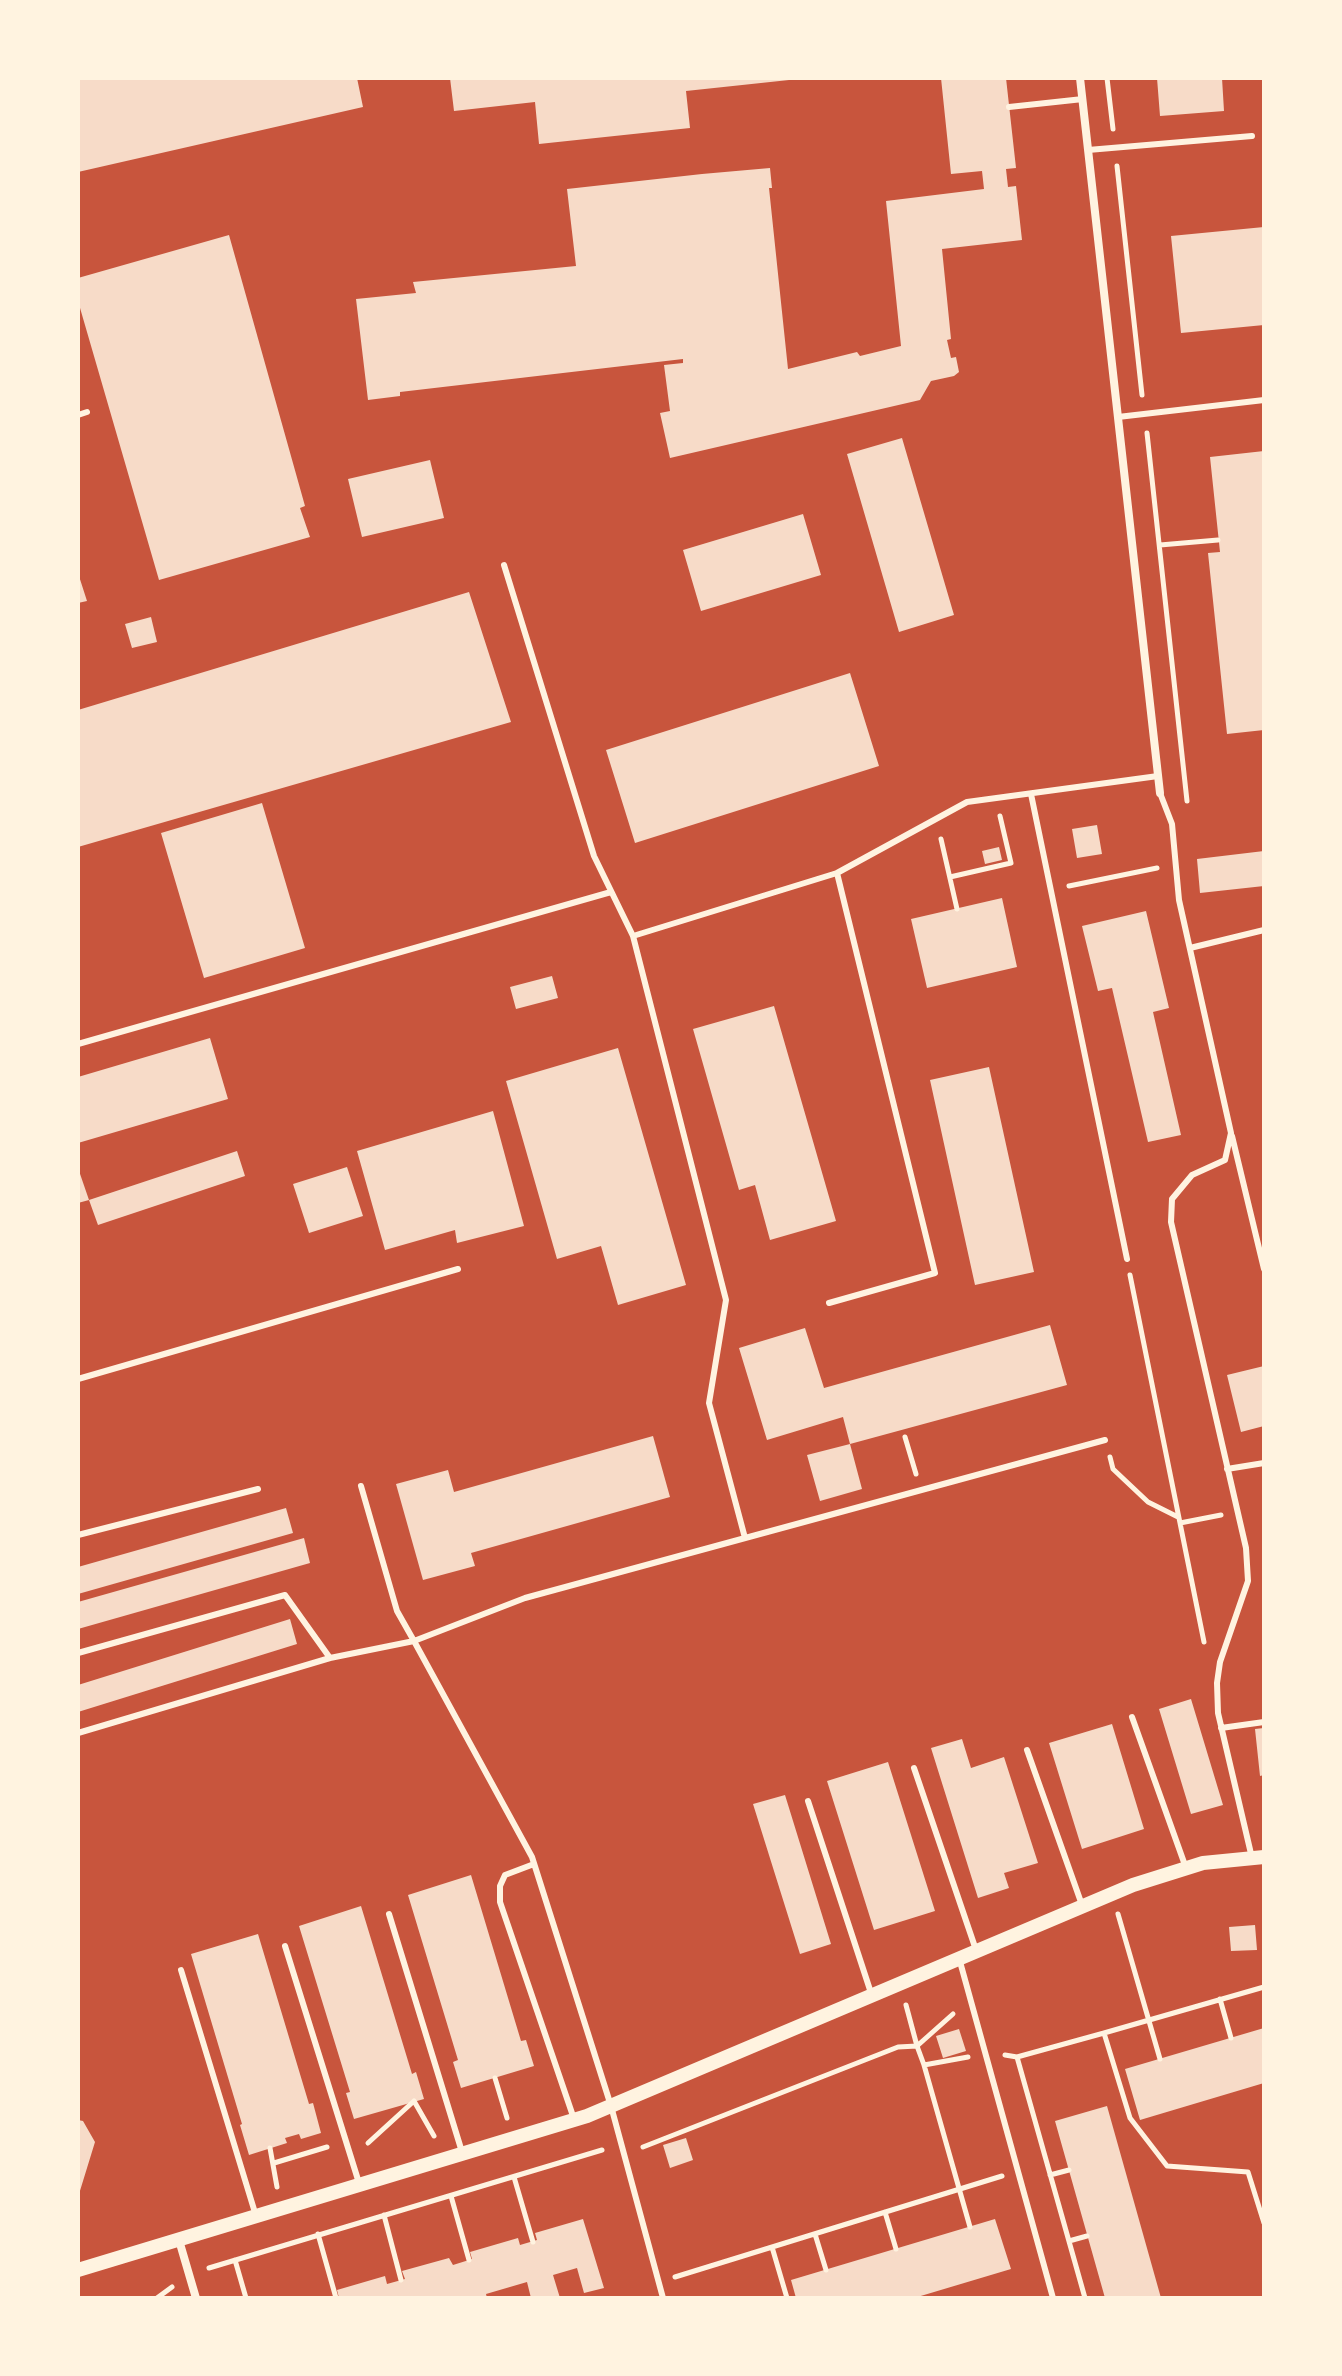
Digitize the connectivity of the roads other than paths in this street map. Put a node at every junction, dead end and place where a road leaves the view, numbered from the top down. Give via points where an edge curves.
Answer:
1 (1080, 78) edge
2 (1083, 99) junction
3 (1009, 107) dead end
4 (1252, 136) dead end
5 (1088, 150) junction
6 (1264, 400) edge
7 (87, 412) dead end
8 (78, 415) edge
9 (1118, 417) junction
10 (504, 565) dead end
11 (1158, 776) junction
12 (1160, 793) joint
13 (1031, 794) junction
14 (837, 873) junction
15 (611, 892) junction
16 (1264, 930) edge
17 (633, 936) junction
18 (1190, 948) junction
19 (78, 1044) edge
20 (1231, 1133) junction
21 (1127, 1259) road end
22 (458, 1269) dead end
23 (1264, 1269) edge
24 (829, 1303) dead end
25 (78, 1379) edge
26 (1105, 1440) road end
27 (1264, 1463) edge
28 (1227, 1469) junction
29 (361, 1486) dead end
30 (258, 1489) dead end
31 (78, 1535) edge
32 (745, 1538) junction
33 (414, 1641) junction
34 (78, 1653) edge
35 (330, 1658) junction
36 (1132, 1717) dead end
37 (1264, 1722) edge
38 (1221, 1728) junction
39 (78, 1733) edge
40 (1027, 1750) dead end
41 (914, 1768) dead end
42 (808, 1801) dead end
43 (1258, 1858) edge
44 (534, 1864) junction
45 (1186, 1868) junction
46 (1083, 1906) junction
47 (389, 1914) dead end
48 (285, 1946) dead end
49 (977, 1951) junction
50 (959, 1958) junction
51 (181, 1970) dead end
52 (872, 1996) junction
53 (611, 2106) junction
54 (574, 2119) junction
55 (462, 2154) junction
56 (360, 2185) junction
57 (256, 2216) junction
58 (179, 2240) junction
59 (78, 2270) edge
60 (196, 2298) edge
61 (663, 2298) edge
62 (1053, 2298) edge

1 - 2 street
2 - 3 lane
2 - 5 street
4 - 5 lane
5 - 9 street
6 - 9 lane
7 - 8 lane
9 - 11 street
10 - 15 lane via 594,856
11 - 12 street
11 - 13 lane
12 - 18 lane via 1172,824
13 - 14 lane via 967,802
13 - 21 lane
14 - 17 lane
14 - 24 lane via 935,1273
15 - 17 lane
15 - 19 lane
16 - 18 lane
17 - 32 lane via 726,1300 709,1403
18 - 20 lane
20 - 23 lane
20 - 28 lane via 1225,1160 1192,1175 1172,1199 1171,1222
22 - 25 lane
26 - 32 lane
27 - 28 lane
28 - 38 lane via 1246,1548 1248,1581 1220,1662
29 - 33 lane via 397,1611
30 - 31 lane
32 - 33 lane via 525,1598
33 - 35 lane
33 - 44 lane
34 - 35 lane via 285,1595
35 - 39 lane
36 - 45 lane
37 - 38 lane
38 - 43 lane
40 - 46 lane
41 - 49 lane
42 - 52 lane
43 - 45 street
44 - 53 lane
44 - 54 lane via 505,1875 500,1902
45 - 46 street
46 - 49 street
47 - 55 lane
48 - 56 lane
49 - 50 street
50 - 52 street
50 - 62 lane
51 - 57 lane
52 - 53 street
53 - 54 street
53 - 61 lane
54 - 55 street
55 - 56 street
56 - 57 street
57 - 58 street
58 - 59 street
58 - 60 street

